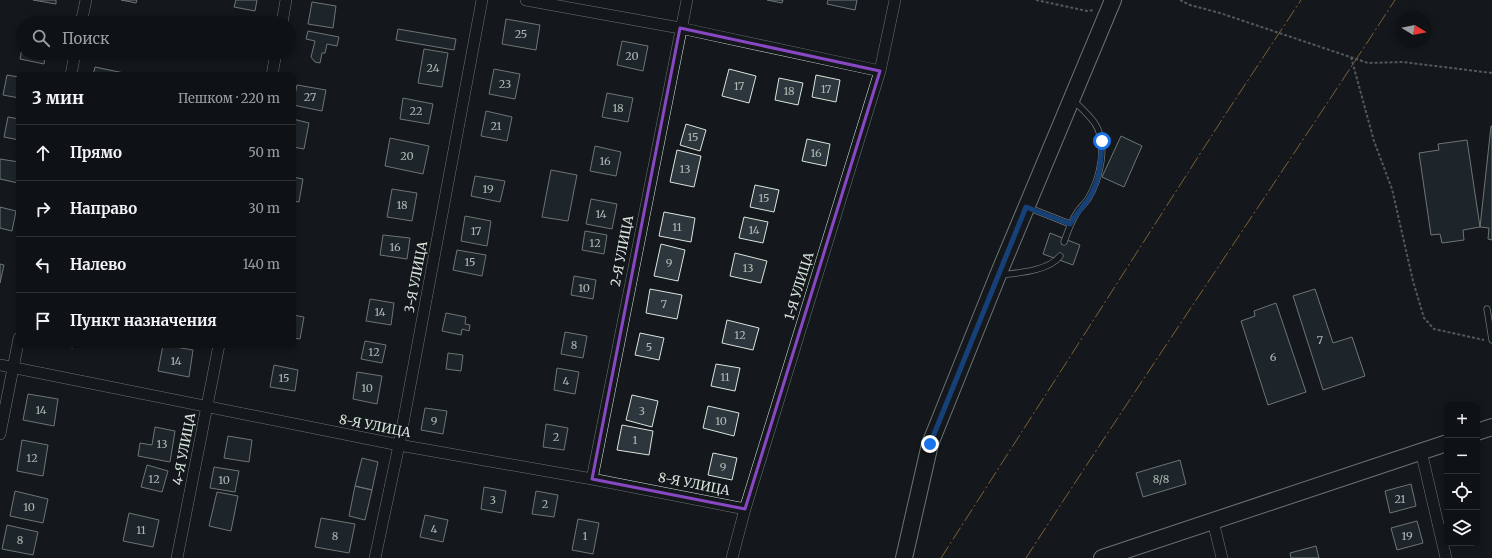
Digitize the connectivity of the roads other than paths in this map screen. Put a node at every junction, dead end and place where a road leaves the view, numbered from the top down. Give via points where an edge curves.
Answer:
1 (86, 0) edge
2 (286, 0) edge
3 (482, 0) edge
4 (526, 0) edge
5 (687, 0) edge
6 (895, 0) edge
7 (1113, 0) edge
8 (83, 16) edge
9 (283, 16) edge
10 (680, 28) junction
11 (74, 60) edge
12 (275, 60) edge
13 (880, 71) junction
14 (72, 72) edge
15 (273, 72) edge
16 (1072, 99) junction
17 (1026, 207) junction
18 (1070, 224) junction
19 (1064, 242) dead end
20 (1060, 256) dead end
21 (998, 275) junction
22 (1486, 309) dead end
23 (1492, 340) edge
24 (17, 348) edge
25 (218, 348) edge
26 (0, 365) edge
27 (13, 368) junction
28 (206, 407) junction
29 (1492, 428) edge
30 (1480, 431) edge
31 (0, 434) edge
32 (1444, 444) edge
33 (399, 445) junction
34 (1421, 451) junction
35 (592, 479) junction
36 (746, 509) junction
37 (1213, 521) junction
38 (177, 558) edge
39 (375, 558) edge
40 (732, 558) edge
41 (904, 558) edge
42 (1102, 558) edge
43 (1222, 558) edge
44 (1446, 558) edge

1 - 8 street
2 - 9 street
3 - 33 street, 3-Я УЛИЦА
4 - 10 street
5 - 10 street, 2-Я УЛИЦА
6 - 13 street, 1-Я УЛИЦА
7 - 16 main road
10 - 13 street
10 - 35 street, 2-Я УЛИЦА
11 - 14 street
12 - 15 street
13 - 36 street, 1-Я УЛИЦА
16 - 17 main road
16 - 18 lane via 1095,123 1102,141 1100,169 1095,185
17 - 18 lane
17 - 21 main road
18 - 19 lane
20 - 21 lane via 1048,266
21 - 41 main road via 930,444
22 - 23 lane
24 - 27 street
25 - 28 street, 4-Я УЛИЦА
26 - 27 street, 8-Я УЛИЦА
27 - 28 street, 8-Я УЛИЦА
27 - 31 street
28 - 33 street, 8-Я УЛИЦА
28 - 38 street, 4-Я УЛИЦА
29 - 30 main road
32 - 34 main road
33 - 35 street, 8-Я УЛИЦА
33 - 39 street, 3-Я УЛИЦА
34 - 37 main road
34 - 44 street
35 - 36 street, 8-Я УЛИЦА
36 - 40 street, 1-Я УЛИЦА
37 - 42 main road
37 - 43 street

